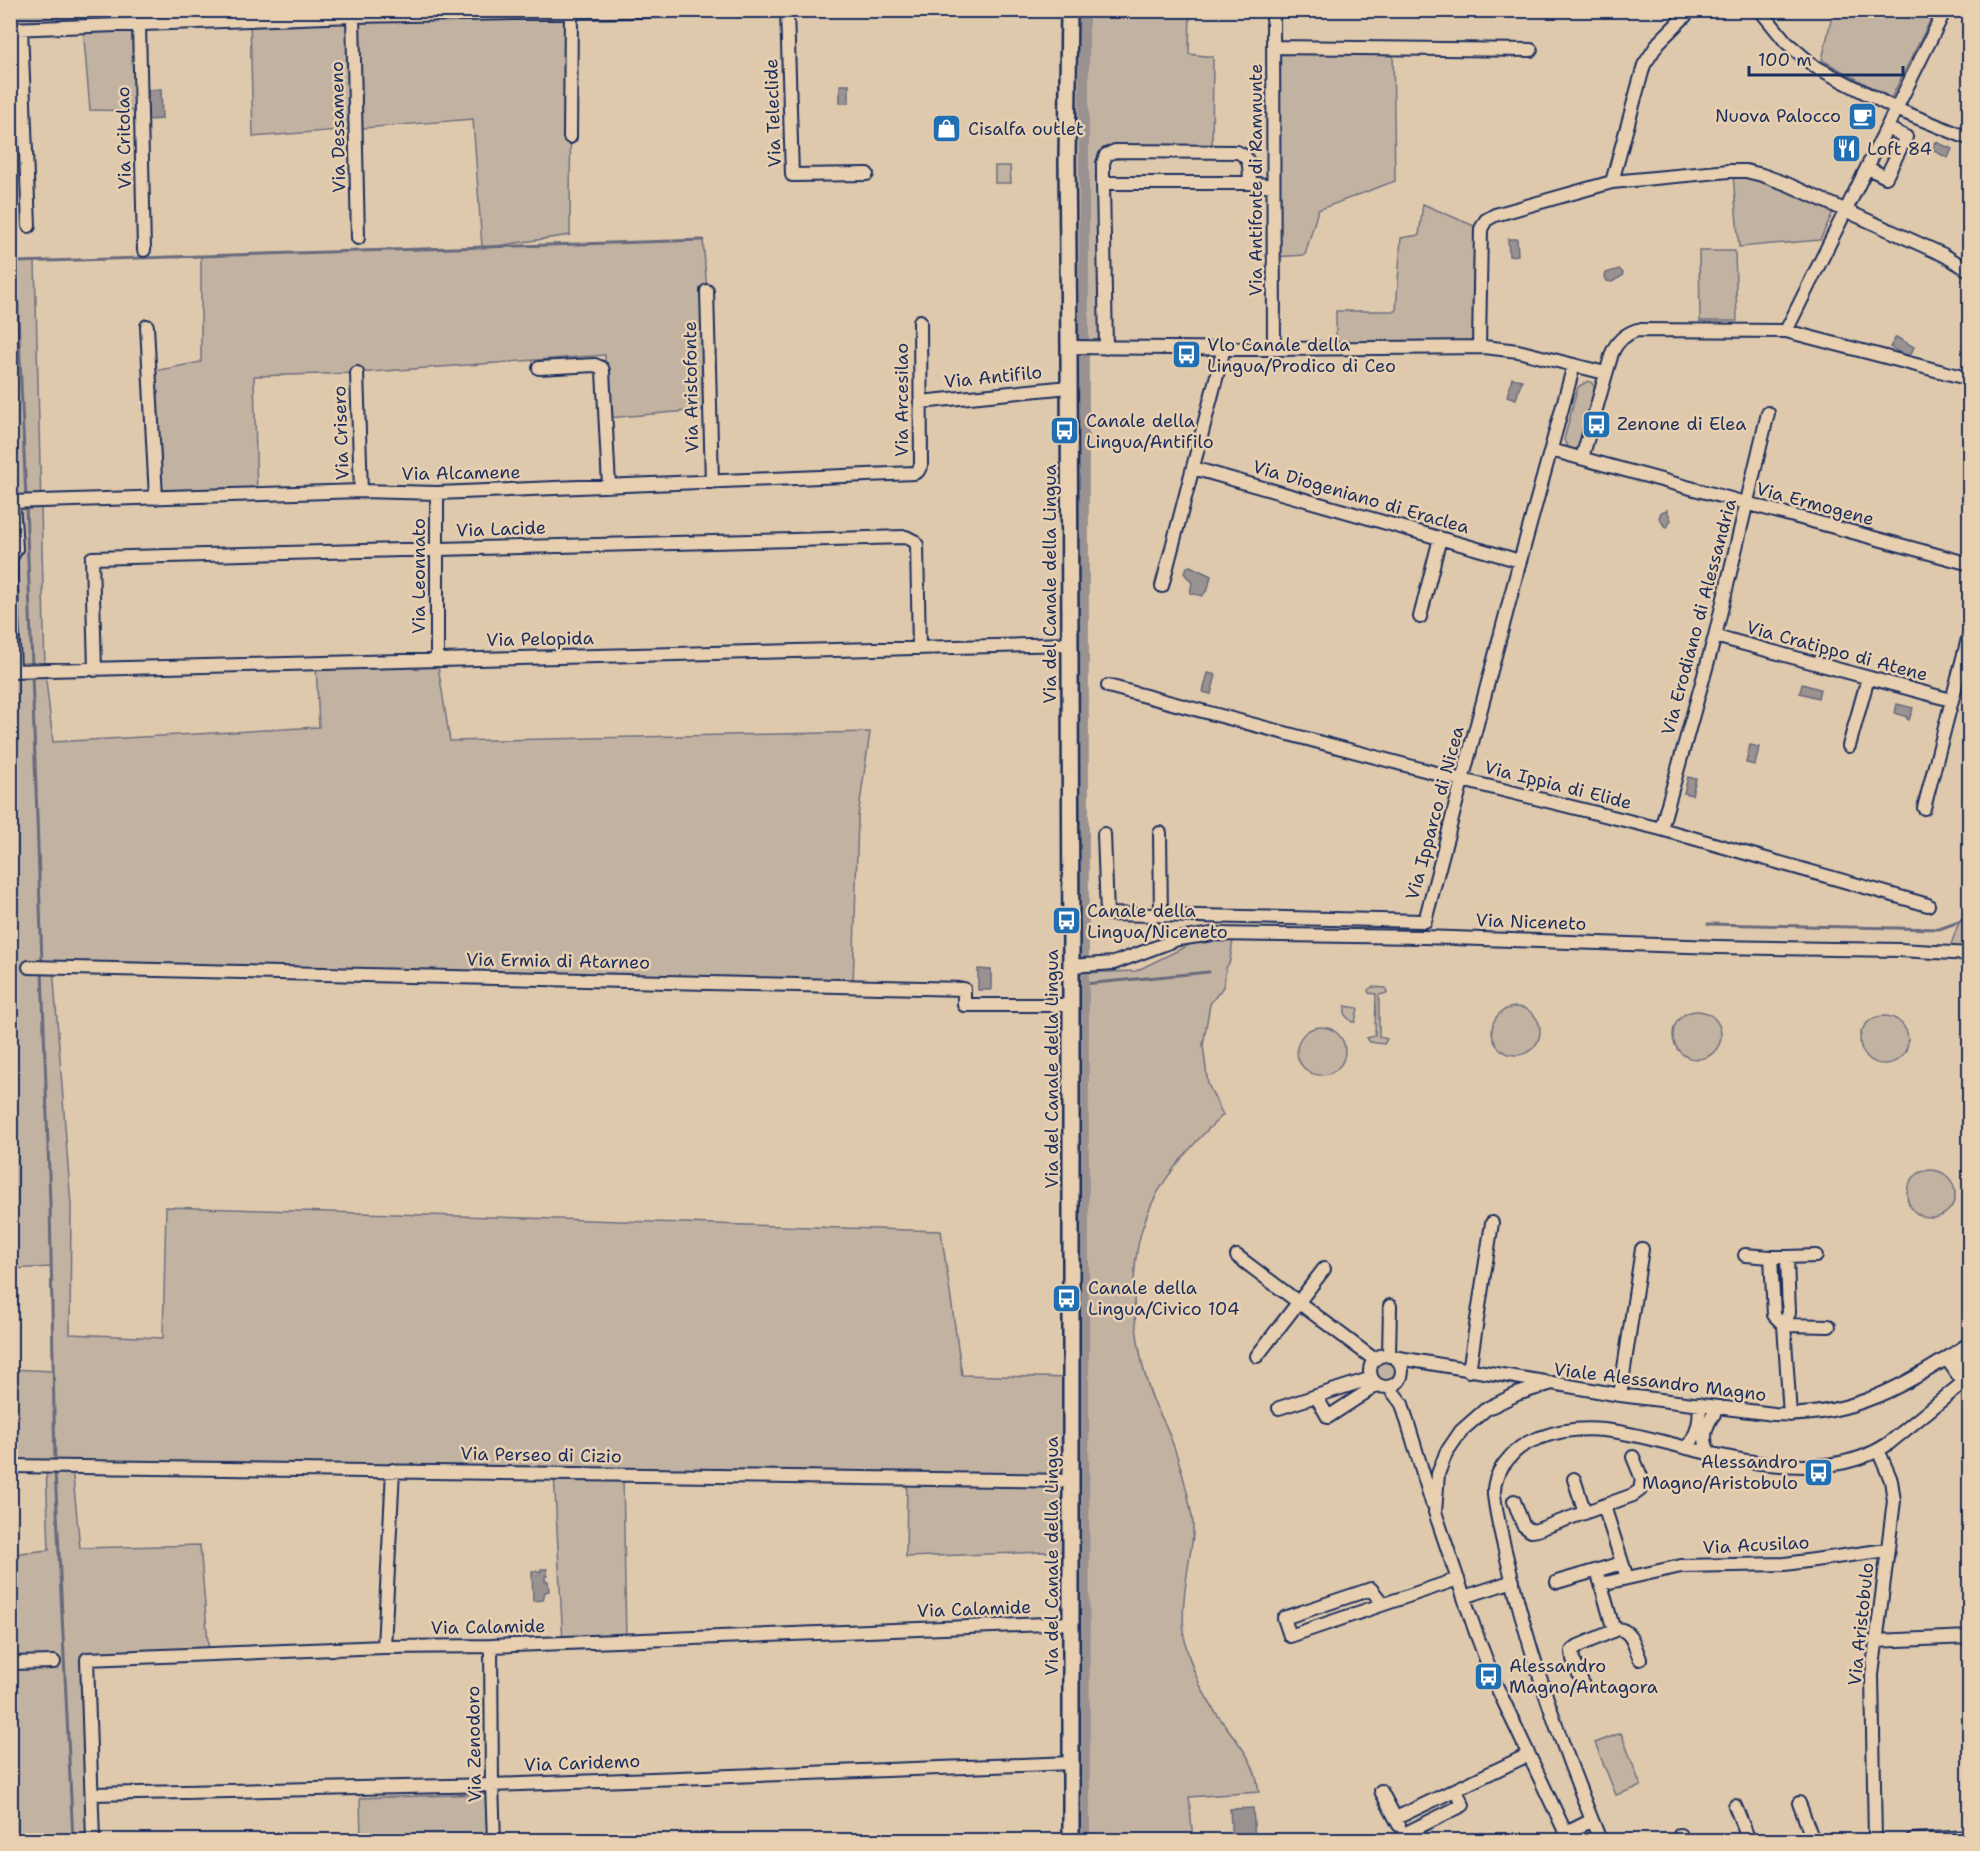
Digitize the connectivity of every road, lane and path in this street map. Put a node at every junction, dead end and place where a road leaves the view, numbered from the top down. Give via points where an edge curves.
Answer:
1 (691, 10) edge
2 (787, 10) edge
3 (1070, 10) edge
4 (1274, 10) edge
5 (1692, 10) edge
6 (1760, 10) edge
7 (1945, 10) edge
8 (533, 12) edge
9 (571, 13) junction
10 (353, 16) junction
11 (139, 25) junction
12 (16, 29) edge
13 (1274, 47) junction
14 (1531, 50) dead end
15 (1896, 109) junction
16 (1887, 128) junction
17 (570, 137) dead end
18 (1970, 139) edge
19 (1868, 168) junction
20 (867, 174) dead end
21 (1612, 182) junction
22 (1103, 183) junction
23 (1250, 183) junction
24 (1273, 186) junction
25 (1846, 212) junction
26 (29, 226) dead end
27 (358, 238) dead end
28 (144, 250) dead end
29 (1970, 271) edge
30 (707, 291) dead end
31 (920, 321) dead end
32 (147, 326) dead end
33 (1786, 331) junction
34 (1072, 347) junction
35 (1479, 347) junction
36 (1100, 348) junction
37 (1224, 348) junction
38 (1274, 349) junction
39 (1574, 365) junction
40 (539, 368) dead end
41 (357, 373) dead end
42 (1605, 373) junction
43 (1970, 379) edge
44 (1069, 387) junction
45 (920, 402) junction
46 (1768, 413) dead end
47 (1551, 450) junction
48 (1582, 458) junction
49 (1193, 468) junction
50 (912, 474) joint
51 (712, 482) junction
52 (609, 486) junction
53 (361, 491) junction
54 (437, 493) junction
55 (156, 498) junction
56 (12, 502) edge
57 (1747, 504) junction
58 (1440, 538) junction
59 (436, 549) junction
60 (10, 560) edge
61 (1520, 561) junction
62 (1970, 564) edge
63 (1162, 586) dead end
64 (1420, 617) dead end
65 (1970, 631) edge
66 (1715, 636) junction
67 (1070, 644) junction
68 (919, 648) junction
69 (437, 660) junction
70 (95, 670) junction
71 (12, 671) edge
72 (1868, 678) junction
73 (1108, 686) dead end
74 (1951, 700) junction
75 (1849, 746) dead end
76 (1462, 780) junction
77 (1924, 807) dead end
78 (1661, 829) junction
79 (1160, 833) dead end
80 (1104, 834) dead end
81 (1928, 905) dead end
82 (1161, 916) junction
83 (1425, 921) junction
84 (1423, 937) junction
85 (1970, 954) edge
86 (1076, 966) junction
87 (29, 967) dead end
88 (1071, 1005) junction
89 (1492, 1223) dead end
90 (1642, 1249) dead end
91 (1237, 1256) dead end
92 (1745, 1256) dead end
93 (1816, 1256) dead end
94 (1771, 1257) junction
95 (1787, 1257) junction
96 (1324, 1269) dead end
97 (1298, 1303) junction
98 (1390, 1306) dead end
99 (1784, 1325) junction
100 (1829, 1326) dead end
101 (1970, 1343) edge
102 (1257, 1356) dead end
103 (1951, 1356) junction
104 (1391, 1357) junction
105 (1375, 1360) junction
106 (1469, 1371) junction
107 (1967, 1377) edge
108 (1380, 1383) junction
109 (1552, 1383) junction
110 (1620, 1395) junction
111 (1316, 1396) junction
112 (1699, 1404) junction
113 (1720, 1407) junction
114 (1279, 1408) dead end
115 (1790, 1415) junction
116 (1687, 1448) junction
117 (1878, 1450) junction
118 (1710, 1453) junction
119 (1633, 1457) dead end
120 (10, 1466) edge
121 (393, 1470) junction
122 (1574, 1479) dead end
123 (1071, 1481) junction
124 (1514, 1501) dead end
125 (1604, 1506) junction
126 (1435, 1512) junction
127 (1585, 1513) junction
128 (1887, 1550) junction
129 (1622, 1563) junction
130 (1597, 1570) junction
131 (1627, 1578) junction
132 (1458, 1579) junction
133 (1513, 1581) junction
134 (1557, 1582) dead end
135 (1601, 1584) junction
136 (1464, 1597) junction
137 (1383, 1604) junction
138 (1072, 1623) junction
139 (1614, 1631) junction
140 (1970, 1637) edge
141 (1875, 1641) junction
142 (491, 1646) junction
143 (384, 1647) junction
144 (1640, 1659) dead end
145 (54, 1662) dead end
146 (10, 1664) edge
147 (1582, 1682) dead end
148 (1528, 1755) junction
149 (1072, 1763) junction
150 (492, 1785) junction
151 (1381, 1791) dead end
152 (1456, 1791) junction
153 (93, 1794) junction
154 (1799, 1803) dead end
155 (1735, 1806) dead end
156 (1396, 1818) junction
157 (1592, 1820) junction
158 (1568, 1837) edge
159 (1970, 1837) edge
160 (1406, 1838) edge
161 (93, 1840) edge
162 (494, 1840) edge
163 (1071, 1840) edge
164 (1600, 1840) edge
165 (1749, 1840) edge
166 (1813, 1840) edge
167 (1875, 1840) edge
168 (1912, 1840) edge

1 - 9 street
2 - 20 street, Via Teleclide via 792,176
3 - 34 street, Via del Canale della Lingua via 1067,149
4 - 13 street, Via Antifonte di Ramnunte
5 - 21 street via 1659,42 1644,65
6 - 15 street via 1780,36 1814,66
7 - 15 street
8 - 9 street
8 - 10 street
9 - 17 street
10 - 11 street
10 - 27 street, Via Dessameno
11 - 12 street
11 - 28 street, Via Critolao
12 - 26 street
13 - 14 street
13 - 24 street, Via Antifonte di Ramnunte
15 - 16 street
15 - 18 street
16 - 19 street
16 - 19 street via 1906,137 1886,177
19 - 25 street
21 - 25 street via 1746,171 1774,179
21 - 35 street via 1486,219 1482,229
22 - 23 street
22 - 23 street via 1104,157 1118,151 1239,153 1248,160
22 - 36 street
23 - 24 street
24 - 38 street, Via Antifonte di Ramnunte
25 - 29 street via 1944,255
25 - 33 street
30 - 51 street, Via Aristofonte
31 - 45 street, Via Arcesilao
32 - 55 street
33 - 42 street via 1637,330 1618,343
33 - 43 street
34 - 36 street
34 - 44 street, Via del Canale della Lingua
35 - 38 street
35 - 39 street via 1518,351
36 - 37 street
37 - 38 street
37 - 49 street
39 - 42 street
39 - 47 street, Via Ipparco di Nicea
40 - 52 street via 602,368
41 - 53 street, Via Crisero
42 - 48 street
44 - 45 street, Via Antifilo
44 - 67 street, Via del Canale della Lingua
45 - 50 street, Via Arcesilao via 921,465
46 - 57 street, Via Erodiano di Alessandria
47 - 48 street, Via Ermogene
47 - 61 street, Via Ipparco di Nicea
48 - 57 street, Via Ermogene
49 - 58 street, Via Diogeniano di Eraclea
49 - 63 street
50 - 51 street, Via Alcamene
51 - 52 street, Via Alcamene
52 - 54 street, Via Alcamene
53 - 54 street, Via Alcamene
53 - 55 street, Via Alcamene
54 - 59 street, Via Leonnato
55 - 56 street, Via Alcamene
56 - 60 street via 16,549
57 - 62 street, Via Ermogene
57 - 66 street, Via Erodiano di Alessandria
58 - 61 street, Via Diogeniano di Eraclea
58 - 64 street
59 - 68 street, Via Lacide via 906,537 917,545
59 - 69 street, Via Leonnato
59 - 70 street, Via Lacide via 92,558
60 - 71 street
61 - 76 street, Via Ipparco di Nicea
65 - 74 street
66 - 72 street, Via Cratippo di Atene
66 - 78 street, Via Erodiano di Alessandria
67 - 68 street, Via Pelopida
67 - 86 street, Via del Canale della Lingua
68 - 69 street, Via Pelopida
69 - 70 street, Via Pelopida
70 - 71 street, Via Pelopida
72 - 74 street, Via Cratippo di Atene
72 - 75 street
73 - 76 street, Via Ippia di Elide
74 - 77 street
76 - 78 street, Via Ippia di Elide
76 - 83 street, Via Ipparco di Nicea
78 - 81 street, Via Ippia di Elide
79 - 82 street
80 - 82 street, Via Ipparco di Nicea via 1107,914
82 - 83 street, Via Ipparco di Nicea
83 - 84 street
84 - 85 street, Via Niceneto
84 - 86 street, Via Niceneto via 1199,935 1119,962
86 - 88 street, Via del Canale della Lingua
87 - 88 street, Via Ermia di Atarneo via 964,989 964,1005
88 - 123 street, Via del Canale della Lingua
89 - 106 street
90 - 110 street
91 - 97 street
92 - 94 street
93 - 95 street
94 - 95 street
94 - 99 street via 1774,1315
95 - 99 street via 1789,1313
96 - 97 street
97 - 102 street
97 - 105 street
98 - 104 street
99 - 100 street
99 - 115 street
101 - 103 street, Viale Alessandro Magno
103 - 107 street
103 - 115 street, Viale Alessandro Magno via 1893,1390 1860,1403 1834,1411
104 - 105 street
104 - 106 street
104 - 108 street via 1399,1361 1402,1377 1397,1384
105 - 108 street via 1371,1366
106 - 109 street
107 - 117 street
108 - 111 street
108 - 111 street via 1328,1417
108 - 126 street via 1402,1404
109 - 110 street, Viale Alessandro Magno
109 - 126 street, Viale Alessandro Magno via 1492,1406 1461,1431 1440,1467
110 - 112 street, Viale Alessandro Magno
111 - 114 street
112 - 113 street, Viale Alessandro Magno
112 - 116 street via 1698,1428
113 - 115 street, Viale Alessandro Magno
113 - 118 street via 1706,1430 1705,1444
116 - 118 street
116 - 133 street via 1592,1428 1551,1434 1517,1450 1500,1471 1494,1491
117 - 118 street via 1850,1461 1817,1466 1760,1463
117 - 128 street, Via Aristobulo via 1894,1495
119 - 125 street via 1642,1481 1640,1490
120 - 121 street, Via Perseo di Cizio
121 - 123 street, Via Perseo di Cizio
121 - 143 street
122 - 127 street
123 - 138 street, Via del Canale della Lingua
124 - 127 street via 1523,1525 1531,1531
125 - 127 street
125 - 129 street
126 - 132 street, Viale Alessandro Magno
128 - 131 street, Via Acusilao via 1785,1564 1681,1566
128 - 141 street, Via Aristobulo
129 - 130 street
129 - 131 street
130 - 134 street
130 - 135 street
131 - 135 street, Via Acusilao
132 - 136 street, Viale Alessandro Magno
132 - 137 street
133 - 136 street
133 - 157 street via 1542,1689
135 - 139 street
136 - 148 street, Viale Alessandro Magno via 1489,1668
137 - 137 street via 1290,1636 1284,1618 1371,1589
138 - 142 street, Via Calamide
138 - 149 street, Via del Canale della Lingua
139 - 144 street via 1627,1632
139 - 147 street via 1572,1651
140 - 141 street
141 - 167 street, Via Aristobulo
142 - 143 street, Via Calamide
142 - 150 street, Via Zenodoro
143 - 153 street, Via Calamide via 87,1659
145 - 146 street
148 - 152 street
148 - 158 street, Viale Alessandro Magno
149 - 150 street, Via Caridemo
149 - 163 street, Via del Canale della Lingua
150 - 153 street, Via Caridemo
150 - 162 street, Via Zenodoro
151 - 156 street
152 - 156 street
152 - 160 street via 1463,1805
153 - 161 street, Via Calamide
154 - 166 street
155 - 165 street
156 - 160 street
157 - 158 street
157 - 164 street
159 - 168 street

